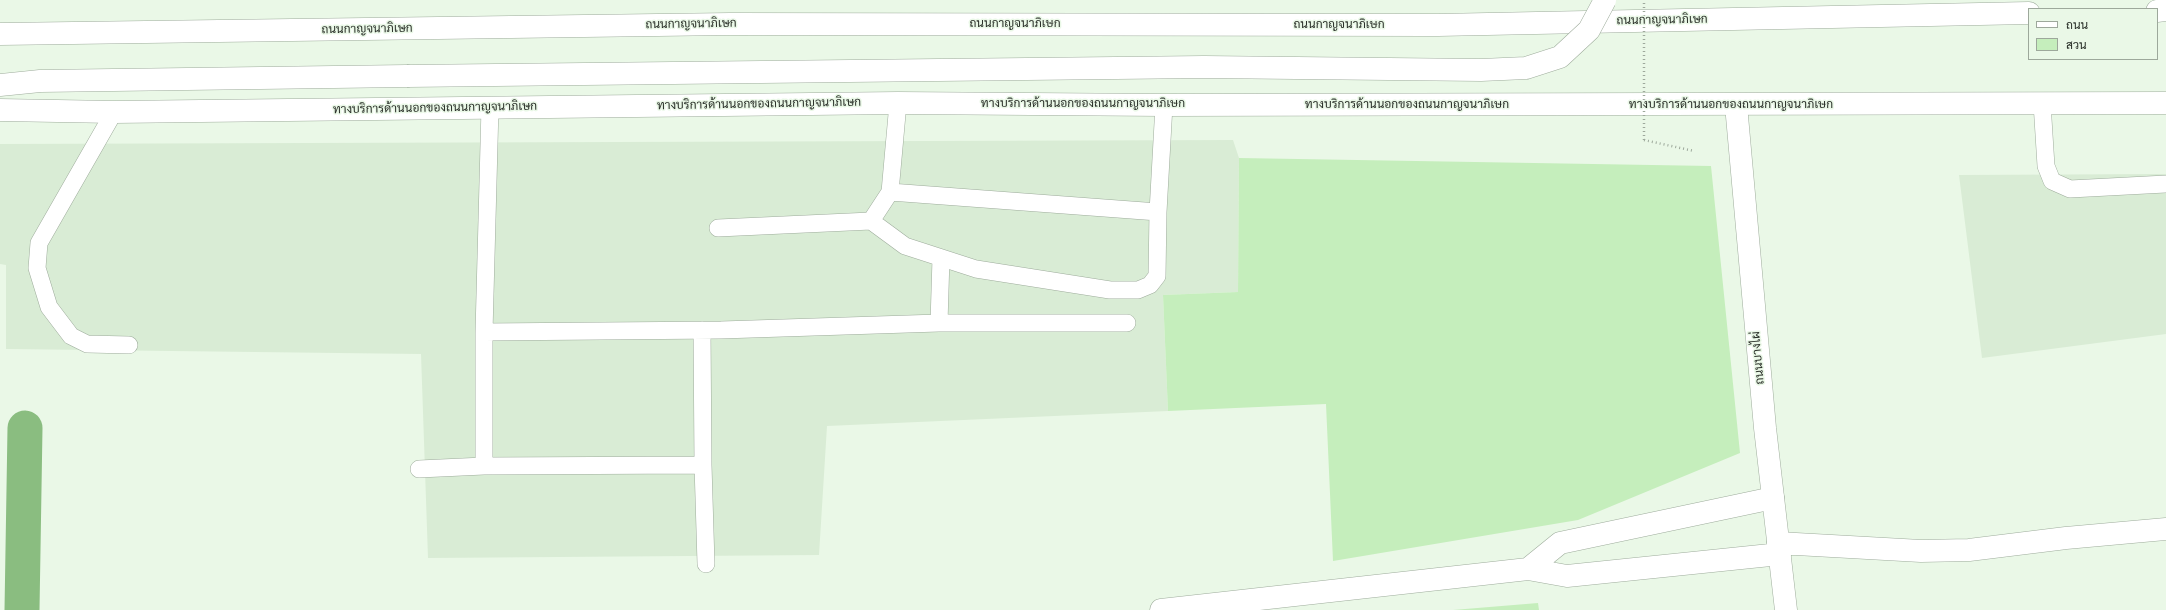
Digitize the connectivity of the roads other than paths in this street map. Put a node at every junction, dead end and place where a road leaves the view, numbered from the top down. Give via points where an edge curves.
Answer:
1 (1605, 0) edge
2 (2028, 13) edge
3 (0, 34) edge
4 (0, 85) edge
5 (898, 103) junction
6 (2042, 103) junction
7 (2166, 103) edge
8 (1164, 105) junction
9 (1736, 105) junction
10 (490, 107) junction
11 (0, 110) edge
12 (114, 112) junction
13 (2166, 184) edge
14 (890, 192) junction
15 (1158, 212) junction
16 (871, 221) junction
17 (718, 228) dead end
18 (941, 258) junction
19 (1126, 322) dead end
20 (939, 323) junction
21 (702, 330) junction
22 (484, 332) junction
23 (129, 345) dead end
24 (703, 465) junction
25 (484, 466) junction
26 (419, 469) dead end
27 (1773, 498) junction
28 (2166, 529) edge
29 (1779, 548) junction
30 (706, 564) dead end
31 (1528, 569) junction
32 (1161, 610) edge
33 (1786, 610) edge

1 - 4 main road, bridge via 1589,30 1560,57 1526,68 1481,70 1204,67 40,81
2 - 3 main road, ถนนกาญจนาภิเษก via 1438,25 730,24
5 - 8 main road, ทางบริการด้านนอกของถนนกาญจนาภิเษก
5 - 10 main road, ทางบริการด้านนอกของถนนกาญจนาภิเษก
5 - 14 lane
6 - 7 main road, ทางบริการด้านนอกของถนนกาญจนาภิเษก
6 - 9 main road, ทางบริการด้านนอกของถนนกาญจนาภิเษก
6 - 13 lane via 2046,166 2052,181 2070,189
8 - 9 main road, ทางบริการด้านนอกของถนนกาญจนาภิเษก
8 - 15 lane
9 - 27 main road, ถนนบางไผ่ via 1764,428
10 - 12 main road, ทางบริการด้านนอกของถนนกาญจนาภิเษก
10 - 22 lane
11 - 12 main road, ทางบริการด้านนอกของถนนกาญจนาภิเษก
12 - 23 lane via 39,243 36,268 49,307 71,336 87,344
14 - 15 lane
14 - 16 lane
15 - 18 lane via 1157,276 1150,285 1138,290 1110,290 976,269
16 - 17 lane
16 - 18 lane via 905,246
18 - 20 lane
19 - 20 lane
20 - 21 lane
21 - 22 lane
21 - 24 lane
22 - 25 lane
24 - 25 lane
24 - 30 lane
25 - 26 lane
27 - 29 main road, ถนนบางไผ่
27 - 31 main road via 1560,543
28 - 29 main road via 1969,550
29 - 31 main road via 1568,576
29 - 33 main road, ถนนบางไผ่
31 - 32 main road

